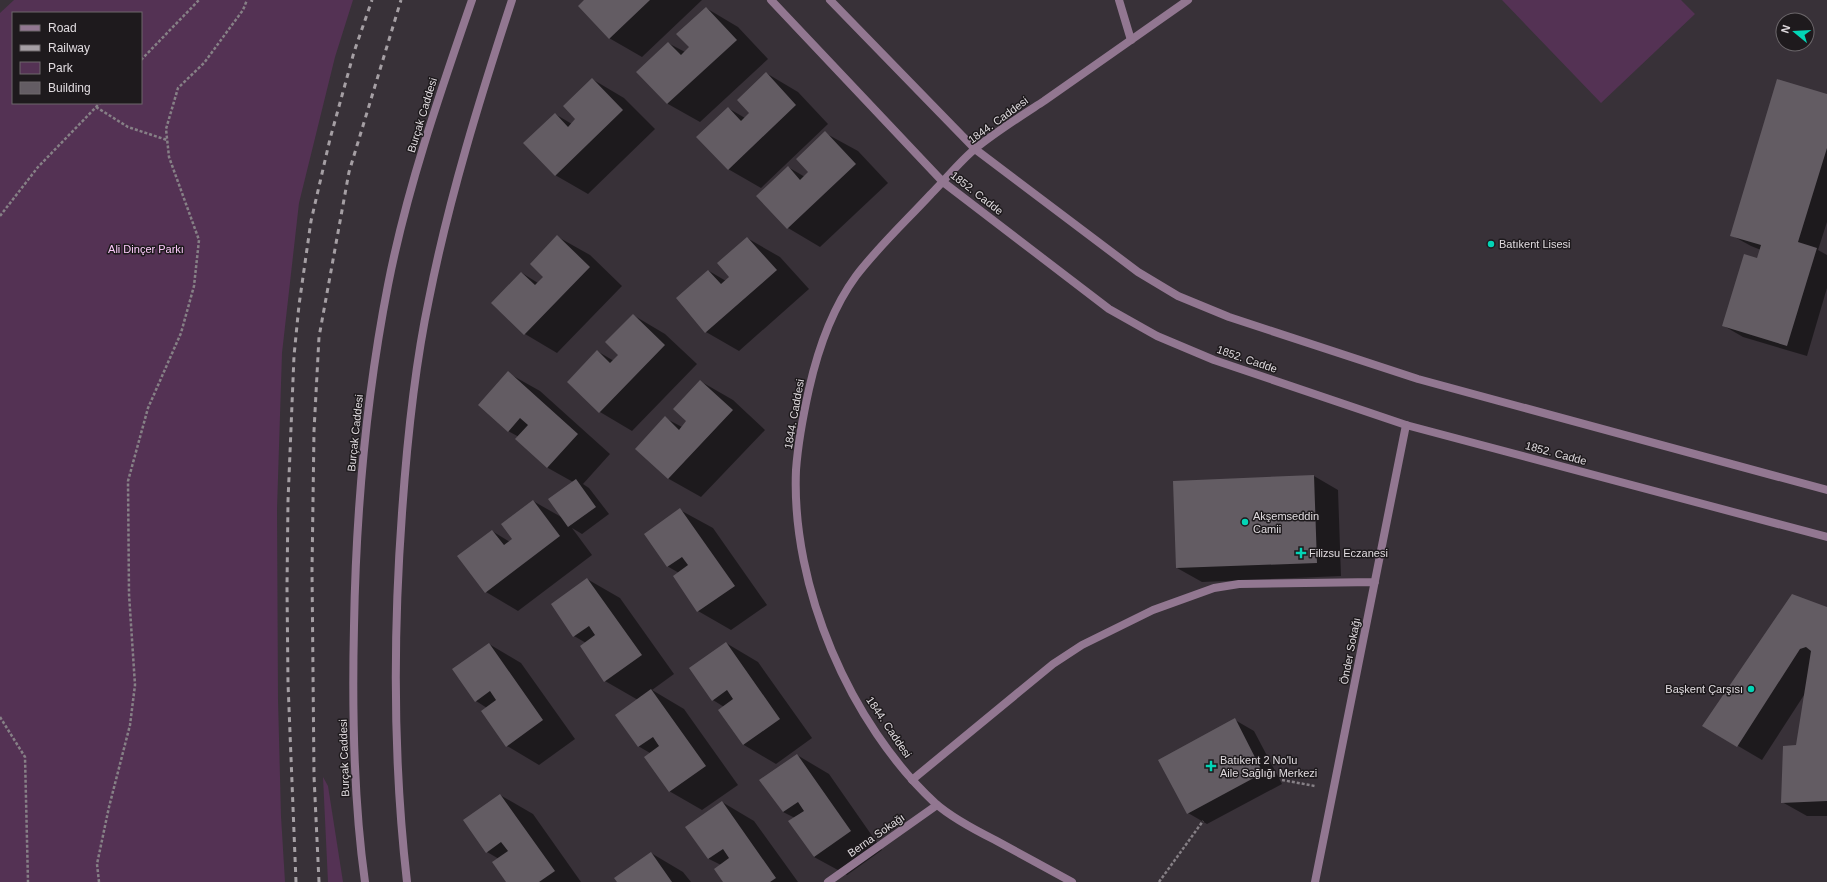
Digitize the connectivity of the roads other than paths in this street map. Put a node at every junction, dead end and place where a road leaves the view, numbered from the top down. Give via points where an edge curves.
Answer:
1 (472, 0) edge
2 (512, 0) edge
3 (772, 0) edge
4 (830, 0) edge
5 (1119, 0) edge
6 (1188, 0) edge
7 (1131, 40) junction
8 (975, 149) junction
9 (944, 182) junction
10 (1406, 425) junction
11 (1827, 490) edge
12 (1827, 537) edge
13 (1375, 582) junction
14 (912, 780) junction
15 (938, 805) junction
16 (365, 882) edge
17 (407, 882) edge
18 (828, 882) edge
19 (1072, 882) edge
20 (1315, 882) edge

1 - 16 street, Burçak Caddesi via 441,89 399,237 388,284 372,384 358,517 353,657 353,750
2 - 17 street via 446,221 418,359 410,420 399,556 396,652 396,740
3 - 9 street, 1852. Cadde
4 - 8 street
5 - 7 street
6 - 7 street, 1844. Caddesi
7 - 8 street, 1844. Caddesi
8 - 9 street, 1844. Caddesi
8 - 11 street via 1138,272 1193,303 1418,378
9 - 10 street, 1852. Cadde via 1136,326 1195,353
9 - 14 street, 1844. Caddesi via 868,262 834,312 826,329 813,373 802,420 796,470 801,539 810,584 829,644 854,695 880,737
10 - 12 street, 1852. Cadde
10 - 13 street, Önder Sokağı
13 - 14 street via 1239,584 1214,588 1153,610 1082,645 1053,664
13 - 20 street, Önder Sokağı
14 - 15 street, 1844. Caddesi
15 - 18 street, Berna Sokağı
15 - 19 street, 1844. Caddesi via 972,828

